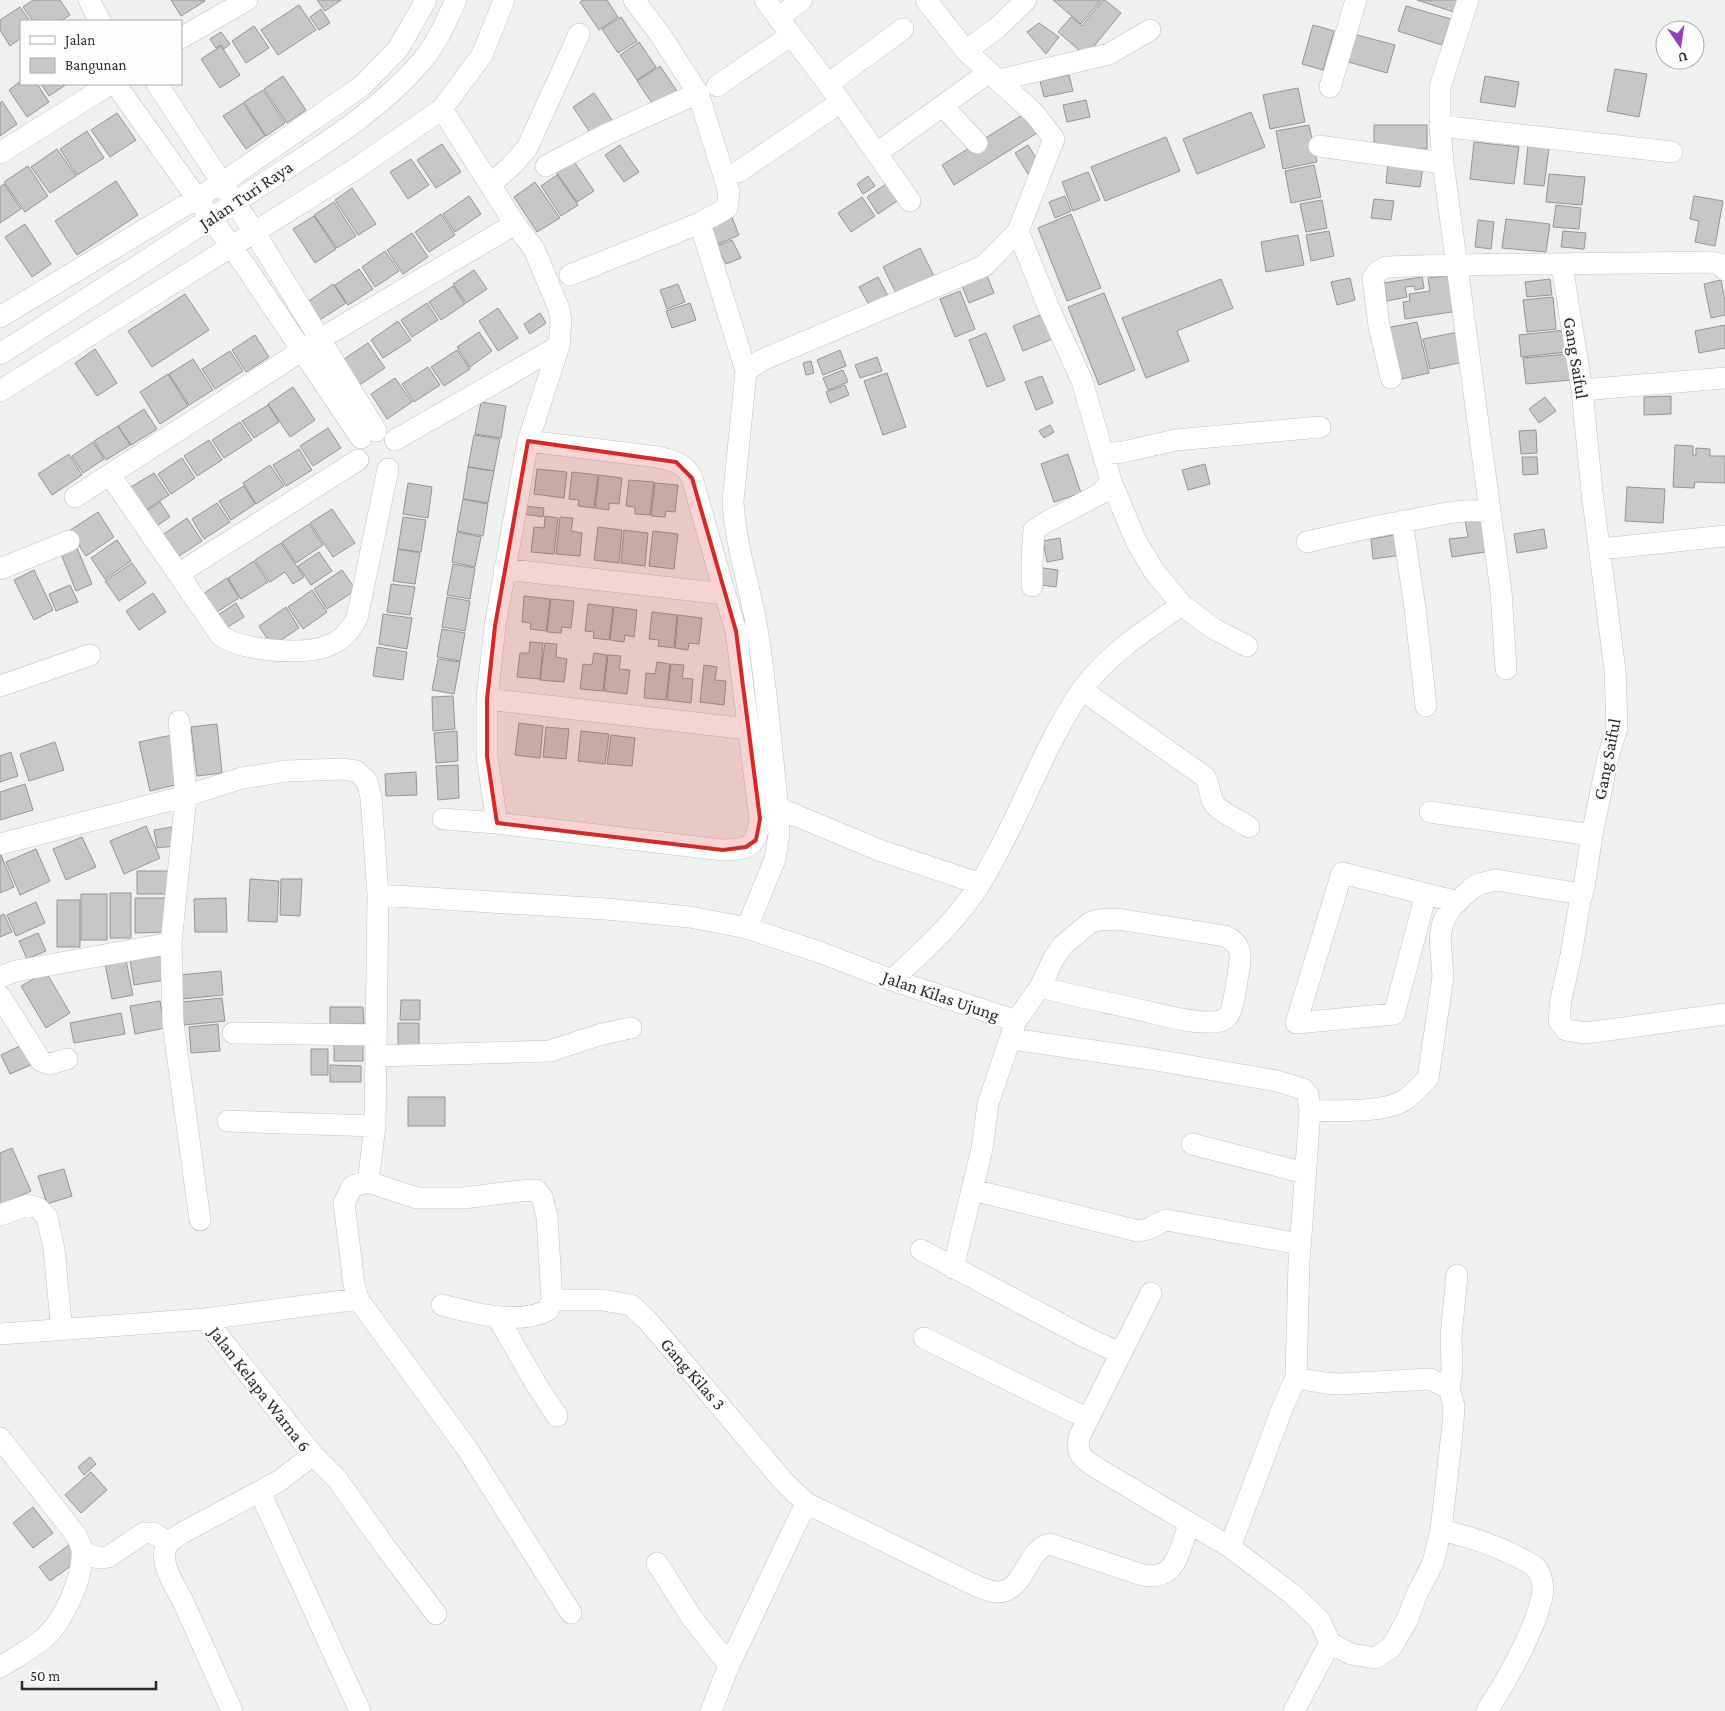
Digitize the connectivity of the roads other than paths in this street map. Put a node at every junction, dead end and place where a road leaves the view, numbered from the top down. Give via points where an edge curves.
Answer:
1 (88, 0) edge
2 (247, 0) edge
3 (426, 0) edge
4 (456, 0) edge
5 (504, 0) edge
6 (634, 0) edge
7 (765, 0) edge
8 (802, 0) edge
9 (926, 0) edge
10 (1026, 0) edge
11 (1356, 0) edge
12 (1468, 0) edge
13 (778, 18) junction
14 (99, 20) edge
15 (903, 29) dead end
16 (1150, 30) dead end
17 (579, 34) dead end
18 (790, 36) junction
19 (182, 37) edge
20 (966, 51) junction
21 (990, 79) junction
22 (828, 84) junction
23 (114, 85) edge
24 (143, 85) edge
25 (158, 85) edge
26 (1330, 87) dead end
27 (707, 90) junction
28 (841, 102) junction
29 (943, 106) junction
30 (442, 110) junction
31 (1440, 126) junction
32 (976, 143) dead end
33 (1319, 146) dead end
34 (1672, 152) dead end
35 (0, 153) edge
36 (877, 153) junction
37 (1443, 163) junction
38 (546, 166) dead end
39 (738, 172) dead end
40 (222, 182) junction
41 (490, 184) junction
42 (196, 198) junction
43 (910, 201) dead end
44 (235, 203) junction
45 (211, 219) junction
46 (700, 223) junction
47 (515, 224) junction
48 (1018, 232) junction
49 (255, 233) junction
50 (231, 248) junction
51 (1457, 264) junction
52 (1562, 265) junction
53 (1725, 270) edge
54 (570, 275) dead end
55 (0, 317) edge
56 (320, 339) junction
57 (559, 346) junction
58 (302, 351) junction
59 (0, 354) edge
60 (746, 371) junction
61 (1391, 378) dead end
62 (1725, 378) edge
63 (1582, 390) junction
64 (0, 392) edge
65 (1320, 427) dead end
66 (368, 435) junction
67 (395, 440) junction
68 (528, 442) junction
69 (1103, 454) junction
70 (358, 460) junction
71 (388, 469) junction
72 (110, 476) junction
73 (1110, 481) junction
74 (75, 497) dead end
75 (1489, 512) junction
76 (1402, 521) junction
77 (1725, 536) edge
78 (69, 541) dead end
79 (1307, 542) dead end
80 (1601, 549) junction
81 (0, 569) edge
82 (504, 569) junction
83 (178, 574) junction
84 (1032, 586) dead end
85 (725, 594) junction
86 (1182, 605) junction
87 (1247, 646) dead end
88 (90, 655) dead end
89 (1506, 669) dead end
90 (0, 686) edge
91 (1082, 690) junction
92 (487, 699) junction
93 (1426, 706) dead end
94 (179, 721) dead end
95 (748, 729) junction
96 (186, 796) junction
97 (778, 808) junction
98 (1430, 812) dead end
99 (443, 819) dead end
100 (497, 823) junction
101 (1249, 827) dead end
102 (1592, 835) junction
103 (0, 844) edge
104 (980, 884) junction
105 (378, 894) junction
106 (1426, 894) junction
107 (1582, 894) junction
108 (1458, 902) junction
109 (747, 928) junction
110 (171, 943) junction
111 (0, 977) edge
112 (892, 980) junction
113 (1040, 987) junction
114 (0, 996) edge
115 (1725, 1014) edge
116 (631, 1028) dead end
117 (1013, 1030) junction
118 (233, 1033) dead end
119 (375, 1034) junction
120 (376, 1056) junction
121 (67, 1059) dead end
122 (1310, 1111) junction
123 (228, 1121) dead end
124 (375, 1126) junction
125 (1192, 1144) dead end
126 (1305, 1173) junction
127 (368, 1182) junction
128 (973, 1190) junction
129 (0, 1215) edge
130 (200, 1220) dead end
131 (1300, 1244) junction
132 (921, 1250) dead end
133 (953, 1268) junction
134 (1457, 1275) dead end
135 (1151, 1293) dead end
136 (358, 1299) junction
137 (552, 1300) junction
138 (442, 1305) dead end
139 (497, 1316) junction
140 (205, 1319) junction
141 (63, 1330) junction
142 (0, 1334) edge
143 (924, 1338) dead end
144 (1120, 1353) junction
145 (1296, 1378) junction
146 (1449, 1388) junction
147 (557, 1416) dead end
148 (1088, 1419) junction
149 (0, 1438) edge
150 (313, 1455) junction
151 (260, 1492) junction
152 (806, 1503) junction
153 (1190, 1523) junction
154 (1441, 1530) junction
155 (169, 1542) junction
156 (1230, 1547) junction
157 (82, 1552) junction
158 (657, 1564) dead end
159 (571, 1613) dead end
160 (436, 1614) dead end
161 (1330, 1643) junction
162 (729, 1665) junction
163 (0, 1668) edge
164 (232, 1711) edge
165 (360, 1711) edge
166 (711, 1711) edge
167 (1294, 1711) edge
168 (1487, 1711) edge

1 - 14 street
2 - 19 street
3 - 40 street via 398,49 362,86
4 - 44 street, Jalan Turi Raya via 423,61 394,91 364,117
5 - 30 street via 482,55
6 - 27 street
7 - 13 street
8 - 13 street
9 - 20 street
10 - 20 street via 997,28
11 - 26 street
12 - 31 street via 1440,87
13 - 18 street
15 - 22 street
16 - 21 street via 1122,48 1099,57
17 - 41 street via 527,148
18 - 22 street
18 - 27 street
20 - 21 street
21 - 29 street
21 - 48 street via 1035,114 1054,139
22 - 28 street
23 - 24 street via 127,91
23 - 35 street
23 - 42 street
25 - 40 street
27 - 38 street via 605,135
27 - 46 street via 729,192 726,208
28 - 36 street
28 - 39 street
29 - 32 street
29 - 36 street
30 - 41 street
30 - 49 street
31 - 34 street
31 - 37 street
33 - 37 street
36 - 43 street
37 - 51 street
40 - 42 street
40 - 44 street
41 - 47 street
42 - 45 street
42 - 55 street
44 - 45 street, Jalan Turi Raya
44 - 49 street
45 - 50 street
45 - 59 street, Jalan Turi Raya
46 - 54 street
46 - 60 street
47 - 56 street
47 - 57 street via 534,249 559,309
48 - 60 street via 984,266 762,360
48 - 69 street via 1082,381
49 - 50 street
49 - 56 street
50 - 58 street
50 - 64 street
51 - 52 street
51 - 61 street via 1386,268 1376,272 1373,278 1379,326
51 - 75 street
52 - 53 street via 1708,262 1721,264
52 - 63 street, Gang Saiful
56 - 58 street
56 - 66 street
57 - 67 street
57 - 68 street
58 - 66 street
58 - 72 street
60 - 97 street via 733,501 734,522 757,628
62 - 63 street
63 - 80 street, Gang Saiful
65 - 69 street via 1176,440
66 - 67 street via 383,431
66 - 70 street via 356,449
67 - 71 street via 398,453
68 - 82 street
68 - 85 street via 658,457 684,466 692,478
69 - 73 street
70 - 71 street via 374,472
70 - 83 street
71 - 83 street via 357,618 342,638 330,645 314,651 292,651 228,640 214,627
72 - 74 street
72 - 83 street
73 - 84 street via 1100,494 1034,530
73 - 86 street via 1144,555
75 - 76 street via 1476,510
75 - 89 street via 1501,592
76 - 79 street
76 - 93 street
77 - 80 street
78 - 81 street
80 - 102 street, Gang Saiful via 1615,670 1617,728
82 - 85 street
82 - 92 street
85 - 95 street via 736,631
86 - 87 street
86 - 91 street via 1120,649
88 - 90 street
91 - 101 street via 1205,776 1212,802
91 - 104 street
92 - 95 street
92 - 100 street via 487,756
94 - 96 street
95 - 100 street via 760,819 756,840 746,847 722,850
96 - 103 street
96 - 105 street via 242,778 287,772 356,771 370,787
96 - 110 street
97 - 104 street via 879,850
97 - 109 street via 779,834 775,858
98 - 102 street
99 - 100 street
102 - 107 street, Gang Saiful
104 - 112 street via 944,930
105 - 109 street, Jalan Kilas Ujung via 606,909 690,917
105 - 119 street
106 - 106 street via 1342,873 1296,1023 1394,1014
106 - 108 street
107 - 108 street via 1496,880 1479,884
107 - 115 street, Gang Saiful via 1561,999 1559,1021 1566,1030 1586,1033
108 - 122 street via 1443,922 1440,937 1443,977 1428,1078 1404,1101 1387,1106 1369,1110
109 - 112 street, Jalan Kilas Ujung
110 - 111 street via 16,971
110 - 130 street via 173,1023
112 - 117 street, Jalan Kilas Ujung
113 - 113 street, Jalan Kilas Ujung via 1183,1019 1217,1021 1230,1013 1241,956 1237,945 1225,936 1116,919 1098,920 1063,945
113 - 117 street, Jalan Kilas Ujung
114 - 121 street via 41,1061 50,1064
116 - 120 street via 550,1052
117 - 122 street via 1277,1081 1303,1089 1308,1095
117 - 128 street via 988,1104
118 - 119 street
119 - 120 street
120 - 124 street
122 - 126 street
123 - 124 street
124 - 127 street
125 - 126 street
126 - 131 street
127 - 136 street via 352,1187 344,1203
127 - 137 street via 418,1198 463,1198 536,1190 542,1197 547,1217
128 - 131 street via 1138,1231 1166,1220
128 - 133 street
129 - 141 street via 28,1205 38,1208 47,1217
131 - 145 street
132 - 133 street
133 - 144 street
134 - 146 street
135 - 144 street
136 - 140 street
136 - 159 street via 468,1450
137 - 139 street via 548,1310 533,1316
137 - 152 street, Gang Kilas 3 via 602,1300 631,1305 784,1482
138 - 139 street
139 - 147 street
140 - 141 street
140 - 150 street, Jalan Kelapa Warna 6
141 - 142 street
143 - 148 street
144 - 148 street
145 - 146 street via 1340,1384 1430,1379
145 - 156 street
146 - 154 street via 1454,1406
148 - 153 street via 1078,1442 1081,1457
149 - 157 street via 76,1535
150 - 151 street, Jalan Kelapa Warna 6
150 - 160 street via 337,1479
151 - 155 street, Jalan Kelapa Warna 6
151 - 165 street
152 - 153 street, Gang Kilas 3 via 971,1583 999,1592 1007,1590 1021,1577 1037,1550 1050,1544 1146,1576 1163,1574 1171,1569
152 - 162 street
153 - 156 street
154 - 161 street via 1433,1563 1391,1648 1375,1658 1350,1654
154 - 168 street via 1500,1548 1536,1568 1542,1578 1543,1595 1534,1620
155 - 157 street via 153,1533 144,1533 108,1557 99,1558
155 - 164 street via 164,1561 168,1572
156 - 161 street via 1305,1606 1320,1621
157 - 163 street via 77,1579 58,1622 42,1640
158 - 162 street via 692,1618
161 - 167 street
162 - 166 street

